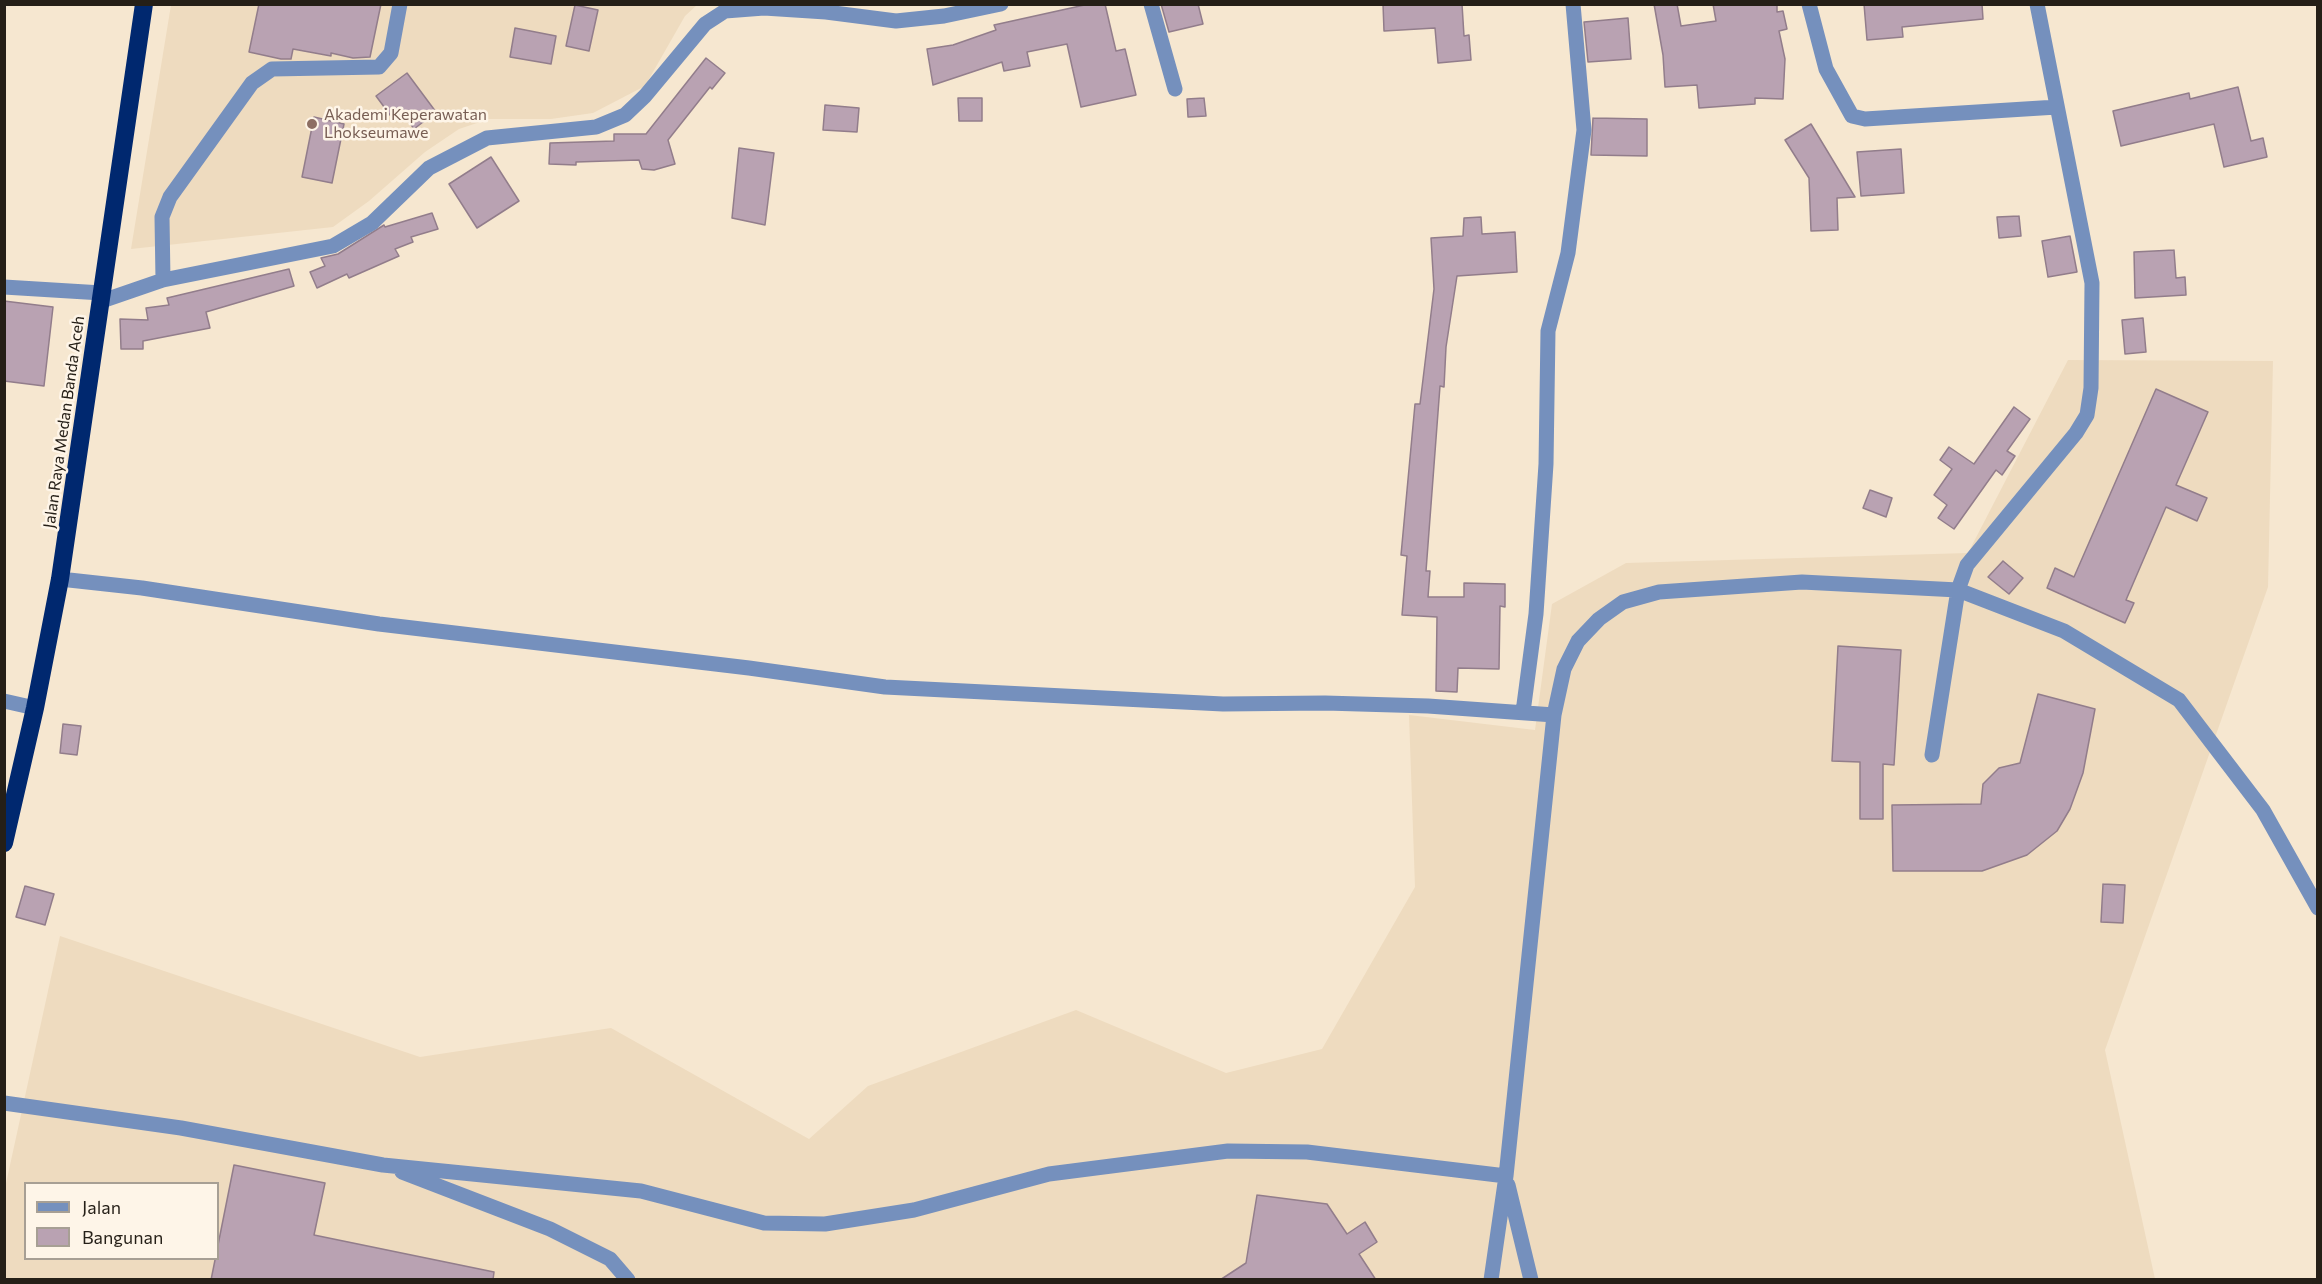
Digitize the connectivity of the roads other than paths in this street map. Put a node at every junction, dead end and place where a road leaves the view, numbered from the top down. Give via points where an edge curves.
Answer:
1 (144, 4) edge
2 (400, 4) edge
3 (1001, 4) edge
4 (1151, 4) edge
5 (1573, 4) edge
6 (1809, 4) edge
7 (2037, 4) edge
8 (1175, 89) dead end
9 (2057, 107) junction
10 (163, 280) junction
11 (4, 287) edge
12 (102, 297) junction
13 (60, 579) junction
14 (1958, 590) junction
15 (4, 701) edge
16 (35, 708) junction
17 (1523, 712) junction
18 (1554, 715) junction
19 (1932, 755) dead end
20 (4, 843) edge
21 (2318, 908) edge
22 (4, 1103) edge
23 (383, 1165) junction
24 (1506, 1176) junction
25 (628, 1280) edge
26 (1491, 1280) edge
27 (1531, 1280) edge

1 - 12 highway, Jalan Raya Medan Banda Aceh
2 - 10 street via 391,53 379,67 272,69 252,83 170,198 162,217
3 - 10 street via 896,21 764,8 725,11 705,24 625,115 596,128 487,138 429,168 372,223 333,246
4 - 8 street
5 - 17 street via 1584,130 1568,253 1548,331 1546,464 1536,614
6 - 9 street via 1826,69 1852,116
7 - 9 street
9 - 14 street via 2092,284 2087,415 1967,565
10 - 12 street
11 - 12 street
12 - 13 highway, Jalan Raya Medan Banda Aceh
13 - 16 highway, Jalan Raya Medan Banda Aceh
13 - 17 street via 379,624 885,687 1223,704 1337,703
14 - 18 street via 1802,582 1659,592 1623,602 1578,641 1564,669
14 - 19 street
14 - 21 street via 2064,631 2180,700 2263,810
15 - 16 street
16 - 20 highway, Jalan Raya Medan Banda Aceh
17 - 18 street
18 - 24 street
22 - 23 street via 181,1128
23 - 24 street via 641,1191 764,1222 825,1224 914,1210 1049,1174 1228,1151 1307,1152
23 - 25 street via 550,1229 610,1259
24 - 26 street
24 - 27 street

